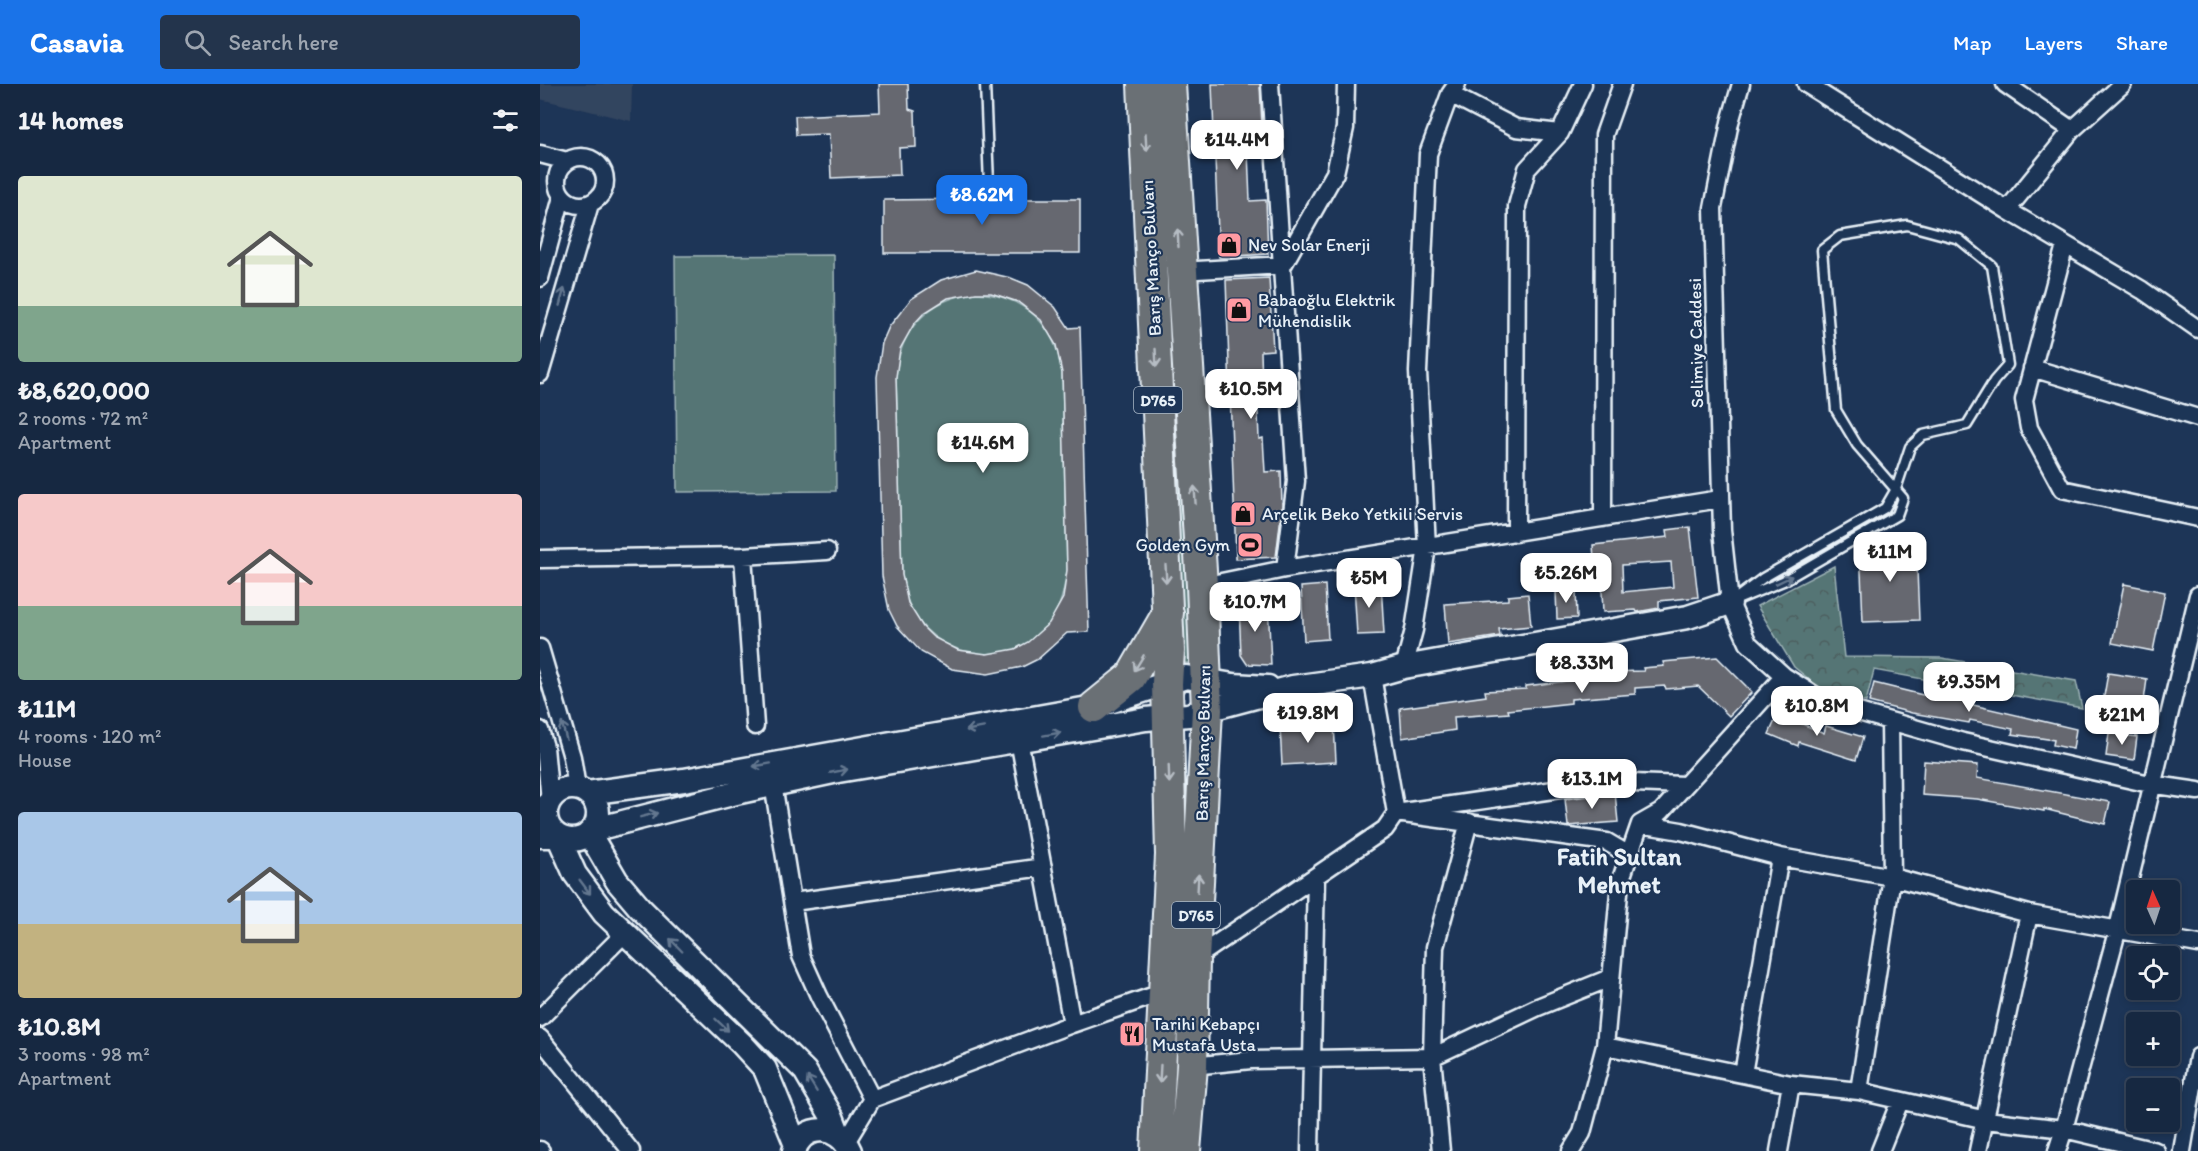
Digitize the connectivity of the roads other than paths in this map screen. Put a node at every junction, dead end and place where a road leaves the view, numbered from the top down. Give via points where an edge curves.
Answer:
1 (985, 84) edge
2 (1143, 84) edge
3 (1170, 84) edge
4 (1270, 84) edge
5 (1346, 84) edge
6 (1583, 84) edge
7 (1622, 84) edge
8 (1741, 84) edge
9 (1806, 84) edge
10 (2005, 84) edge
11 (2122, 84) edge
12 (1453, 89) edge
13 (2072, 130) junction
14 (1560, 133) junction
15 (540, 154) edge
16 (567, 161) junction
17 (988, 184) dead end
18 (562, 197) junction
19 (590, 204) junction
20 (2007, 210) junction
21 (2065, 245) junction
22 (1283, 265) junction
23 (1180, 271) junction
24 (540, 278) edge
25 (2198, 329) edge
26 (2032, 369) junction
27 (540, 374) edge
28 (2198, 418) edge
29 (1896, 489) junction
30 (1720, 499) junction
31 (1603, 518) junction
32 (2198, 518) edge
33 (1516, 533) junction
34 (1427, 547) junction
35 (827, 551) dead end
36 (742, 556) junction
37 (540, 559) edge
38 (1286, 569) junction
39 (1202, 586) junction
40 (2198, 595) edge
41 (1730, 603) junction
42 (1168, 613) junction
43 (540, 648) edge
44 (1404, 667) junction
45 (1372, 676) junction
46 (1784, 676) junction
47 (1206, 679) junction
48 (1167, 683) junction
49 (1293, 687) junction
50 (1094, 707) junction
51 (1207, 710) junction
52 (1167, 716) junction
53 (1890, 722) junction
54 (755, 726) dead end
55 (540, 730) edge
56 (1019, 740) junction
57 (773, 784) junction
58 (2151, 784) junction
59 (1684, 785) junction
60 (582, 791) junction
61 (2198, 791) edge
62 (545, 806) edge
63 (1396, 813) junction
64 (1469, 822) junction
65 (1640, 824) junction
66 (591, 831) junction
67 (549, 836) edge
68 (1629, 855) junction
69 (1780, 857) junction
70 (1043, 867) junction
71 (1316, 876) junction
72 (1892, 877) junction
73 (793, 902) junction
74 (2029, 914) junction
75 (2118, 928) junction
76 (624, 934) junction
77 (2198, 944) edge
78 (1194, 959) junction
79 (1610, 978) junction
80 (1164, 992) junction
81 (540, 1018) edge
82 (1072, 1024) junction
83 (540, 1038) edge
84 (1605, 1046) junction
85 (1432, 1057) junction
86 (2198, 1057) edge
87 (1312, 1059) junction
88 (1192, 1066) junction
89 (1743, 1074) junction
90 (1791, 1084) junction
91 (1859, 1091) junction
92 (872, 1099) junction
93 (1900, 1101) junction
94 (1986, 1120) junction
95 (2064, 1129) junction
96 (845, 1143) edge
97 (795, 1148) edge
98 (631, 1151) edge
99 (1156, 1151) edge
100 (1185, 1151) edge
101 (1310, 1151) edge
102 (1441, 1151) edge
103 (1571, 1151) edge
104 (1779, 1151) edge
105 (1880, 1151) edge
106 (1978, 1151) edge
107 (2057, 1151) edge
108 (2156, 1151) edge
109 (2182, 1151) edge

1 - 17 lane
2 -> 42 highway, Barış Manço Bulvarı / D765
23 -> 3 highway, Barış Manço Bulvarı / D765
4 - 22 street
5 - 22 street via 1345,128 1335,173
6 - 14 street
7 - 31 street via 1604,135
8 - 30 street, Selimiye Caddesi via 1713,208
9 - 20 street
10 - 13 street
11 - 13 street
12 - 14 street via 1516,128
12 - 34 street via 1428,154 1424,219 1418,372
13 - 20 street
14 - 33 street via 1527,170 1517,206
15 - 16 street
16 - 18 street via 556,178
16 - 19 street via 586,158 602,170 604,190
18 - 19 street via 580,206
18 - 24 street
27 -> 19 street
20 - 21 street
21 - 25 street via 2142,290
21 - 26 street
22 - 23 street
22 - 38 street via 1296,481
39 -> 23 highway, Barış Manço Bulvarı / D765
26 - 28 street
26 - 32 street via 2024,400 2029,428 2062,489
29 - 29 lane via 1910,447 1923,435 1967,425 2008,365 1992,266 1959,239 1907,225 1840,236 1821,250 1836,410 1857,445
29 - 41 lane via 1885,508 1763,578
41 -> 29 lane via 1783,581 1897,515 1903,498
30 - 31 street
30 - 41 street, Selimiye Caddesi
31 - 33 street
33 - 34 street
34 - 38 street
34 - 44 street
35 - 36 street
36 - 37 street
36 - 54 street
38 - 39 street
39 - 47 highway, Barış Manço Bulvarı / D765
40 - 58 street
41 - 44 street via 1688,617
41 - 46 street, Selimiye Caddesi via 1748,643
42 - 48 highway, Barış Manço Bulvarı / D765
42 -> 50 highway via 1131,677
60 -> 43 street
44 - 45 street
45 - 49 street
45 - 63 street
46 - 53 street, Selimiye Caddesi via 1827,702
46 - 59 street
47 - 48 street via 1186,677
47 - 49 street via 1233,685
47 - 51 highway, Barış Manço Bulvarı / D765
48 - 50 street
48 - 52 highway, Barış Manço Bulvarı / D765
49 - 51 street
50 -> 60 street via 684,780
51 - 52 street
78 -> 51 highway, Barış Manço Bulvarı / D765
56 -> 52 street
52 -> 80 highway, Barış Manço Bulvarı / D765 via 1171,855
53 - 58 street, Selimiye Caddesi
53 - 72 street
55 - 62 street via 545,747
57 -> 56 street
56 - 70 street
66 -> 57 street
57 - 73 street
58 - 61 street, Selimiye Caddesi
58 - 75 street
59 - 63 street via 1608,782
59 - 65 street via 1660,812
60 - 62 street via 566,788
60 - 66 street via 592,797 598,810
62 - 67 street
63 - 64 street
63 - 71 street via 1385,829
64 - 68 street via 1607,842
64 - 85 street via 1435,947
65 - 68 street
65 - 69 street
66 - 67 street via 572,840
96 -> 66 street via 805,1071 640,908 617,881
67 -> 76 street via 604,913
68 - 79 street via 1620,882
69 - 72 street
69 - 89 street
70 - 73 street
70 - 82 street
71 - 78 street
71 - 87 street
72 - 74 street
72 - 91 street
73 - 92 street via 801,956
74 - 75 street
74 - 94 street
75 - 77 street
75 - 95 street
76 - 81 street
76 -> 97 street via 765,1069
78 - 88 highway, Barış Manço Bulvarı / D765
79 - 84 street
79 - 85 street
80 - 82 street
80 -> 99 highway, Barış Manço Bulvarı / D765
82 - 92 street
83 - 98 street
84 - 89 street
84 - 103 street via 1582,1133
85 - 87 street
85 - 102 street
86 - 109 street
87 - 88 street
87 - 101 street
88 - 100 highway, Barış Manço Bulvarı / D765
89 - 90 street
90 - 91 street
90 - 104 street
91 - 93 street
92 - 96 street
93 - 94 street
93 - 105 street
94 - 95 street
94 - 106 street
95 - 107 street
95 - 108 street
96 - 97 street via 828,1130 816,1130 804,1135

